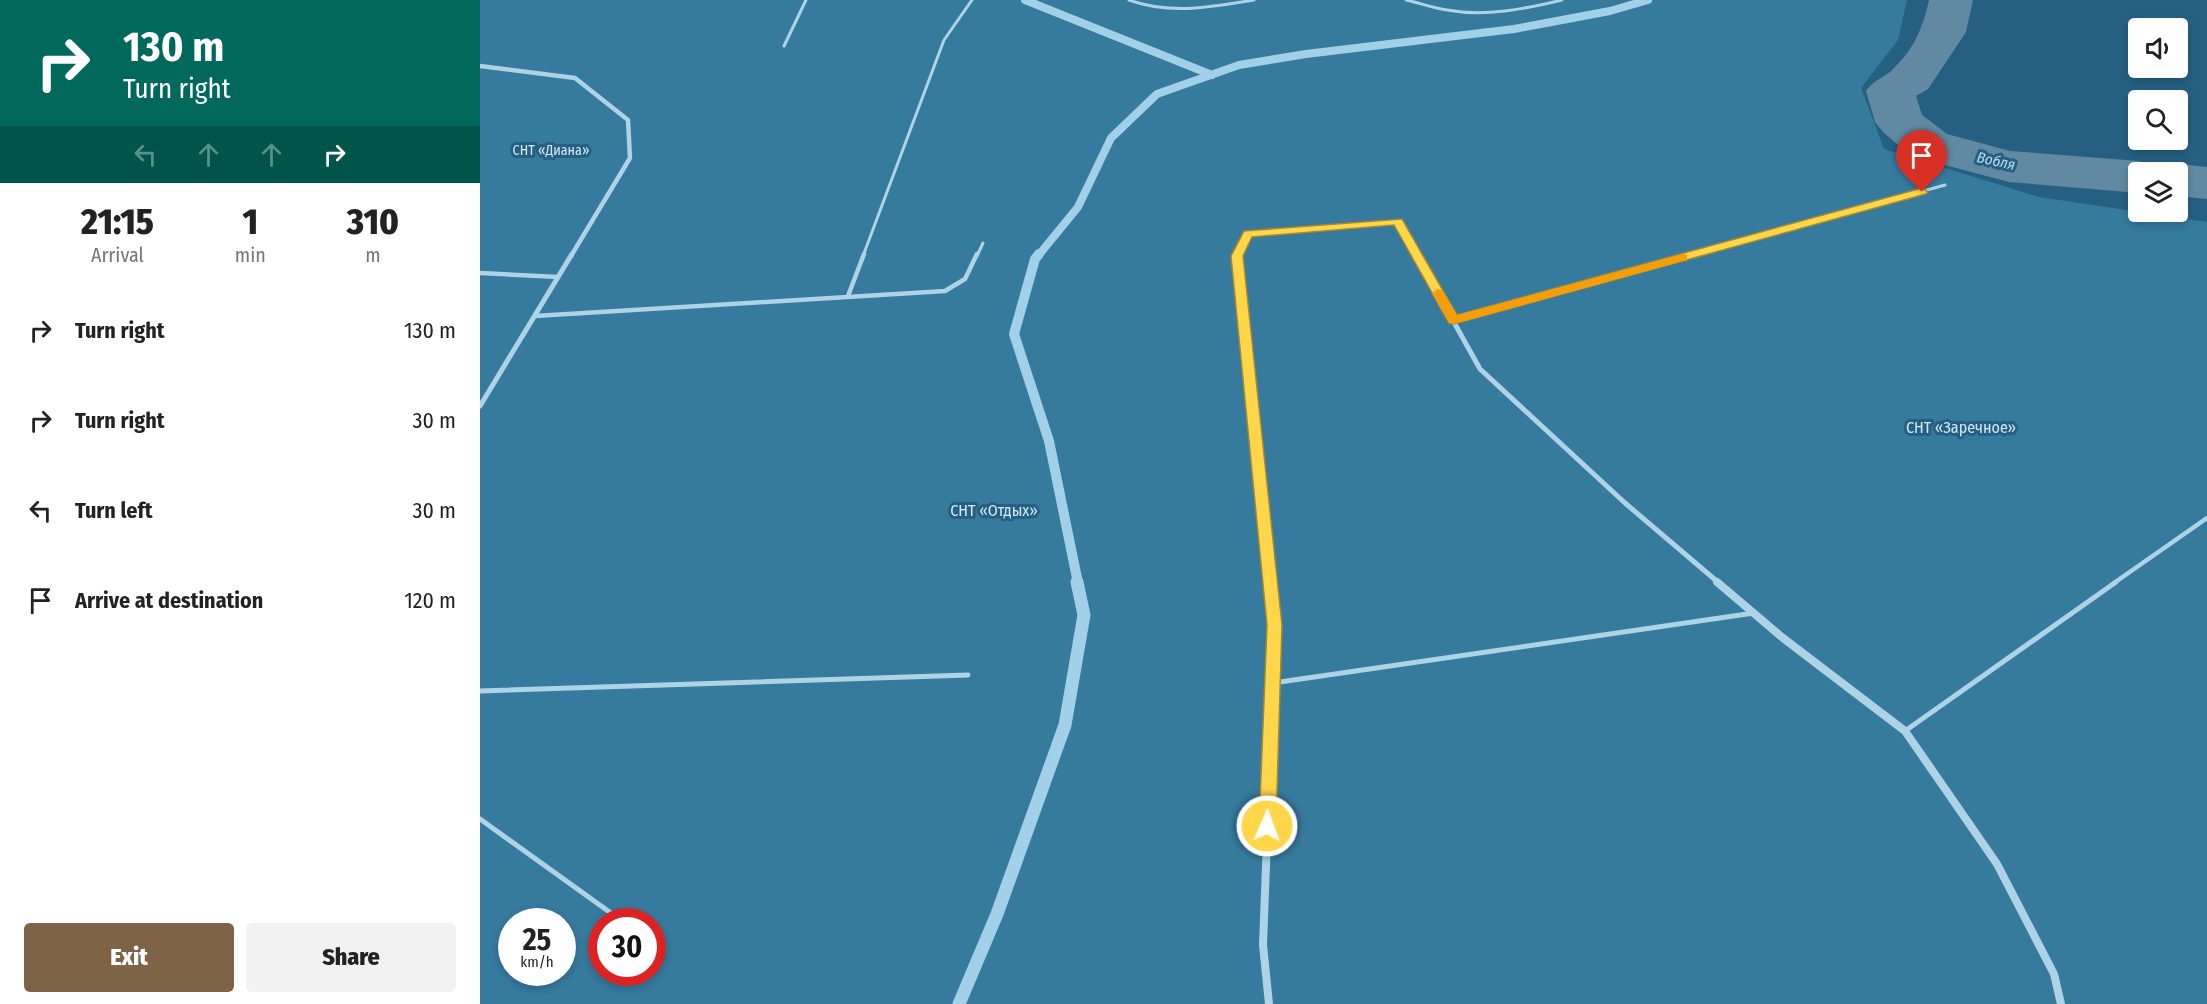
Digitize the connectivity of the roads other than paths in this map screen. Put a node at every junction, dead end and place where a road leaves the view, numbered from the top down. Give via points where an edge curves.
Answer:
1 (806, 0) edge
2 (972, 0) edge
3 (1129, 0) edge
4 (1254, 0) edge
5 (1406, 0) edge
6 (1562, 0) edge
7 (784, 45) dead end
8 (480, 66) edge
9 (1945, 185) dead end
10 (984, 243) dead end
11 (480, 273) edge
12 (558, 277) junction
13 (848, 296) junction
14 (535, 315) junction
15 (1454, 320) junction
16 (480, 406) edge
17 (2207, 519) edge
18 (1754, 613) junction
19 (968, 675) dead end
20 (1273, 683) junction
21 (480, 691) edge
22 (1905, 731) junction
23 (480, 819) edge
24 (604, 908) edge
25 (1269, 1004) edge
26 (2061, 1004) edge

1 - 7 lane
2 - 13 lane via 944,40
3 - 4 lane via 1146,8 1172,12
5 - 6 lane via 1448,10 1475,11
8 - 12 street via 575,78 628,120 630,158
9 - 15 lane
10 - 13 lane via 965,279 945,291
11 - 12 lane
12 - 14 street
13 - 14 lane
14 - 16 street
15 - 18 street via 1480,369
15 - 20 street via 1398,222 1248,234 1237,256 1275,625
17 - 22 lane
18 - 20 lane
18 - 22 street
19 - 21 lane
20 - 25 street via 1263,945
22 - 26 street via 1997,864 2054,974
23 - 24 lane

